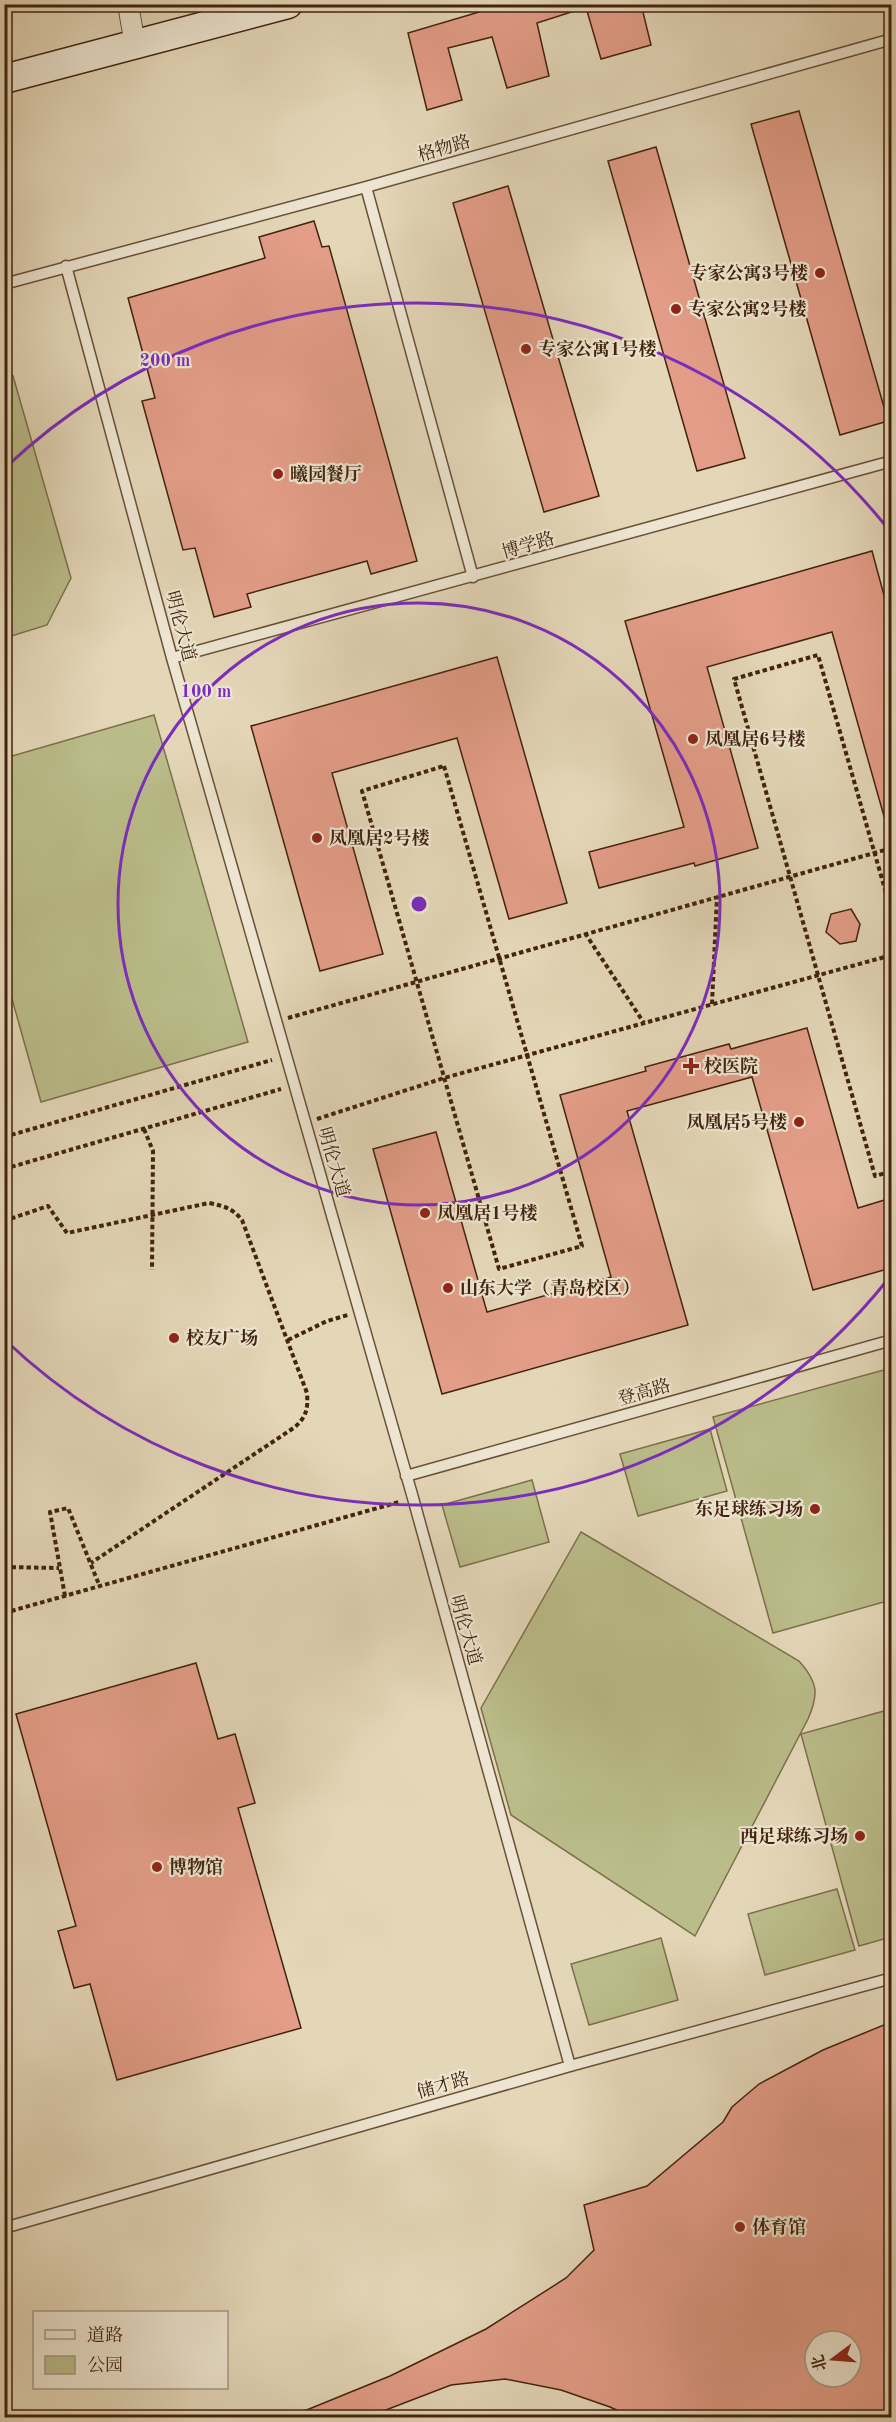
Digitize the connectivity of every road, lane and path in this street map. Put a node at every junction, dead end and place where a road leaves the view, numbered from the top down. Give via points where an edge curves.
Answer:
1 (128, 4) edge
2 (288, 4) edge
3 (891, 39) edge
4 (135, 45) junction
5 (4, 79) edge
6 (366, 187) junction
7 (66, 266) junction
8 (4, 284) edge
9 (891, 461) edge
10 (473, 577) junction
11 (172, 658) junction
12 (891, 848) edge
13 (874, 853) junction
14 (790, 876) junction
15 (717, 896) junction
16 (891, 914) edge
17 (585, 933) junction
18 (891, 955) edge
19 (499, 959) junction
20 (818, 975) junction
21 (417, 982) junction
22 (712, 1004) junction
23 (276, 1021) junction
24 (644, 1023) junction
25 (527, 1055) junction
26 (286, 1056) junction
27 (444, 1078) junction
28 (295, 1085) junction
29 (305, 1122) junction
30 (144, 1129) junction
31 (4, 1137) edge
32 (4, 1169) edge
33 (891, 1171) edge
34 (152, 1215) junction
35 (4, 1221) edge
36 (152, 1270) dead end
37 (359, 1312) junction
38 (288, 1340) junction
39 (891, 1340) edge
40 (406, 1476) junction
41 (413, 1498) junction
42 (91, 1563) junction
43 (4, 1567) edge
44 (59, 1568) junction
45 (100, 1587) junction
46 (65, 1596) junction
47 (4, 1613) edge
48 (891, 1978) edge
49 (570, 2066) junction
50 (4, 2228) edge

1 - 4 street
2 - 4 main road
3 - 6 lane, 格物路
4 - 5 main road
6 - 7 lane, 格物路
6 - 10 lane
7 - 8 lane, 格物路
7 - 11 lane, 明伦大道
9 - 10 lane, 博学路
10 - 11 lane, 博学路
11 - 23 lane, 明伦大道
12 - 13 path
13 - 14 path
13 - 14 path via 818,655 734,679
13 - 16 path
14 - 15 path
14 - 20 path
15 - 17 path
15 - 22 path
17 - 19 path
17 - 24 path
18 - 20 path
19 - 21 path
19 - 21 path via 444,766 362,790
19 - 25 path
20 - 22 path
20 - 33 path via 875,1176
21 - 23 path
21 - 27 path
22 - 24 path
23 - 26 lane, 明伦大道
24 - 25 path
25 - 27 path
25 - 27 path via 582,1246 499,1269
26 - 28 lane, 明伦大道
26 - 31 path
27 - 29 path
28 - 29 lane, 明伦大道
28 - 30 path
29 - 37 lane, 明伦大道
30 - 32 path
30 - 34 path via 153,1151
34 - 35 path via 68,1233 48,1206
34 - 36 path
34 - 38 path via 209,1203 235,1211 242,1220
37 - 38 path via 327,1321
37 - 40 lane, 明伦大道
38 - 42 path via 307,1393 308,1409 303,1419
39 - 40 lane, 登高路
40 - 41 lane, 明伦大道
41 - 45 path
41 - 49 lane, 明伦大道
42 - 44 path via 68,1508 50,1512
42 - 45 path
43 - 44 path
44 - 46 path
45 - 46 path
46 - 47 path
48 - 49 lane, 储才路
49 - 50 lane, 储才路

